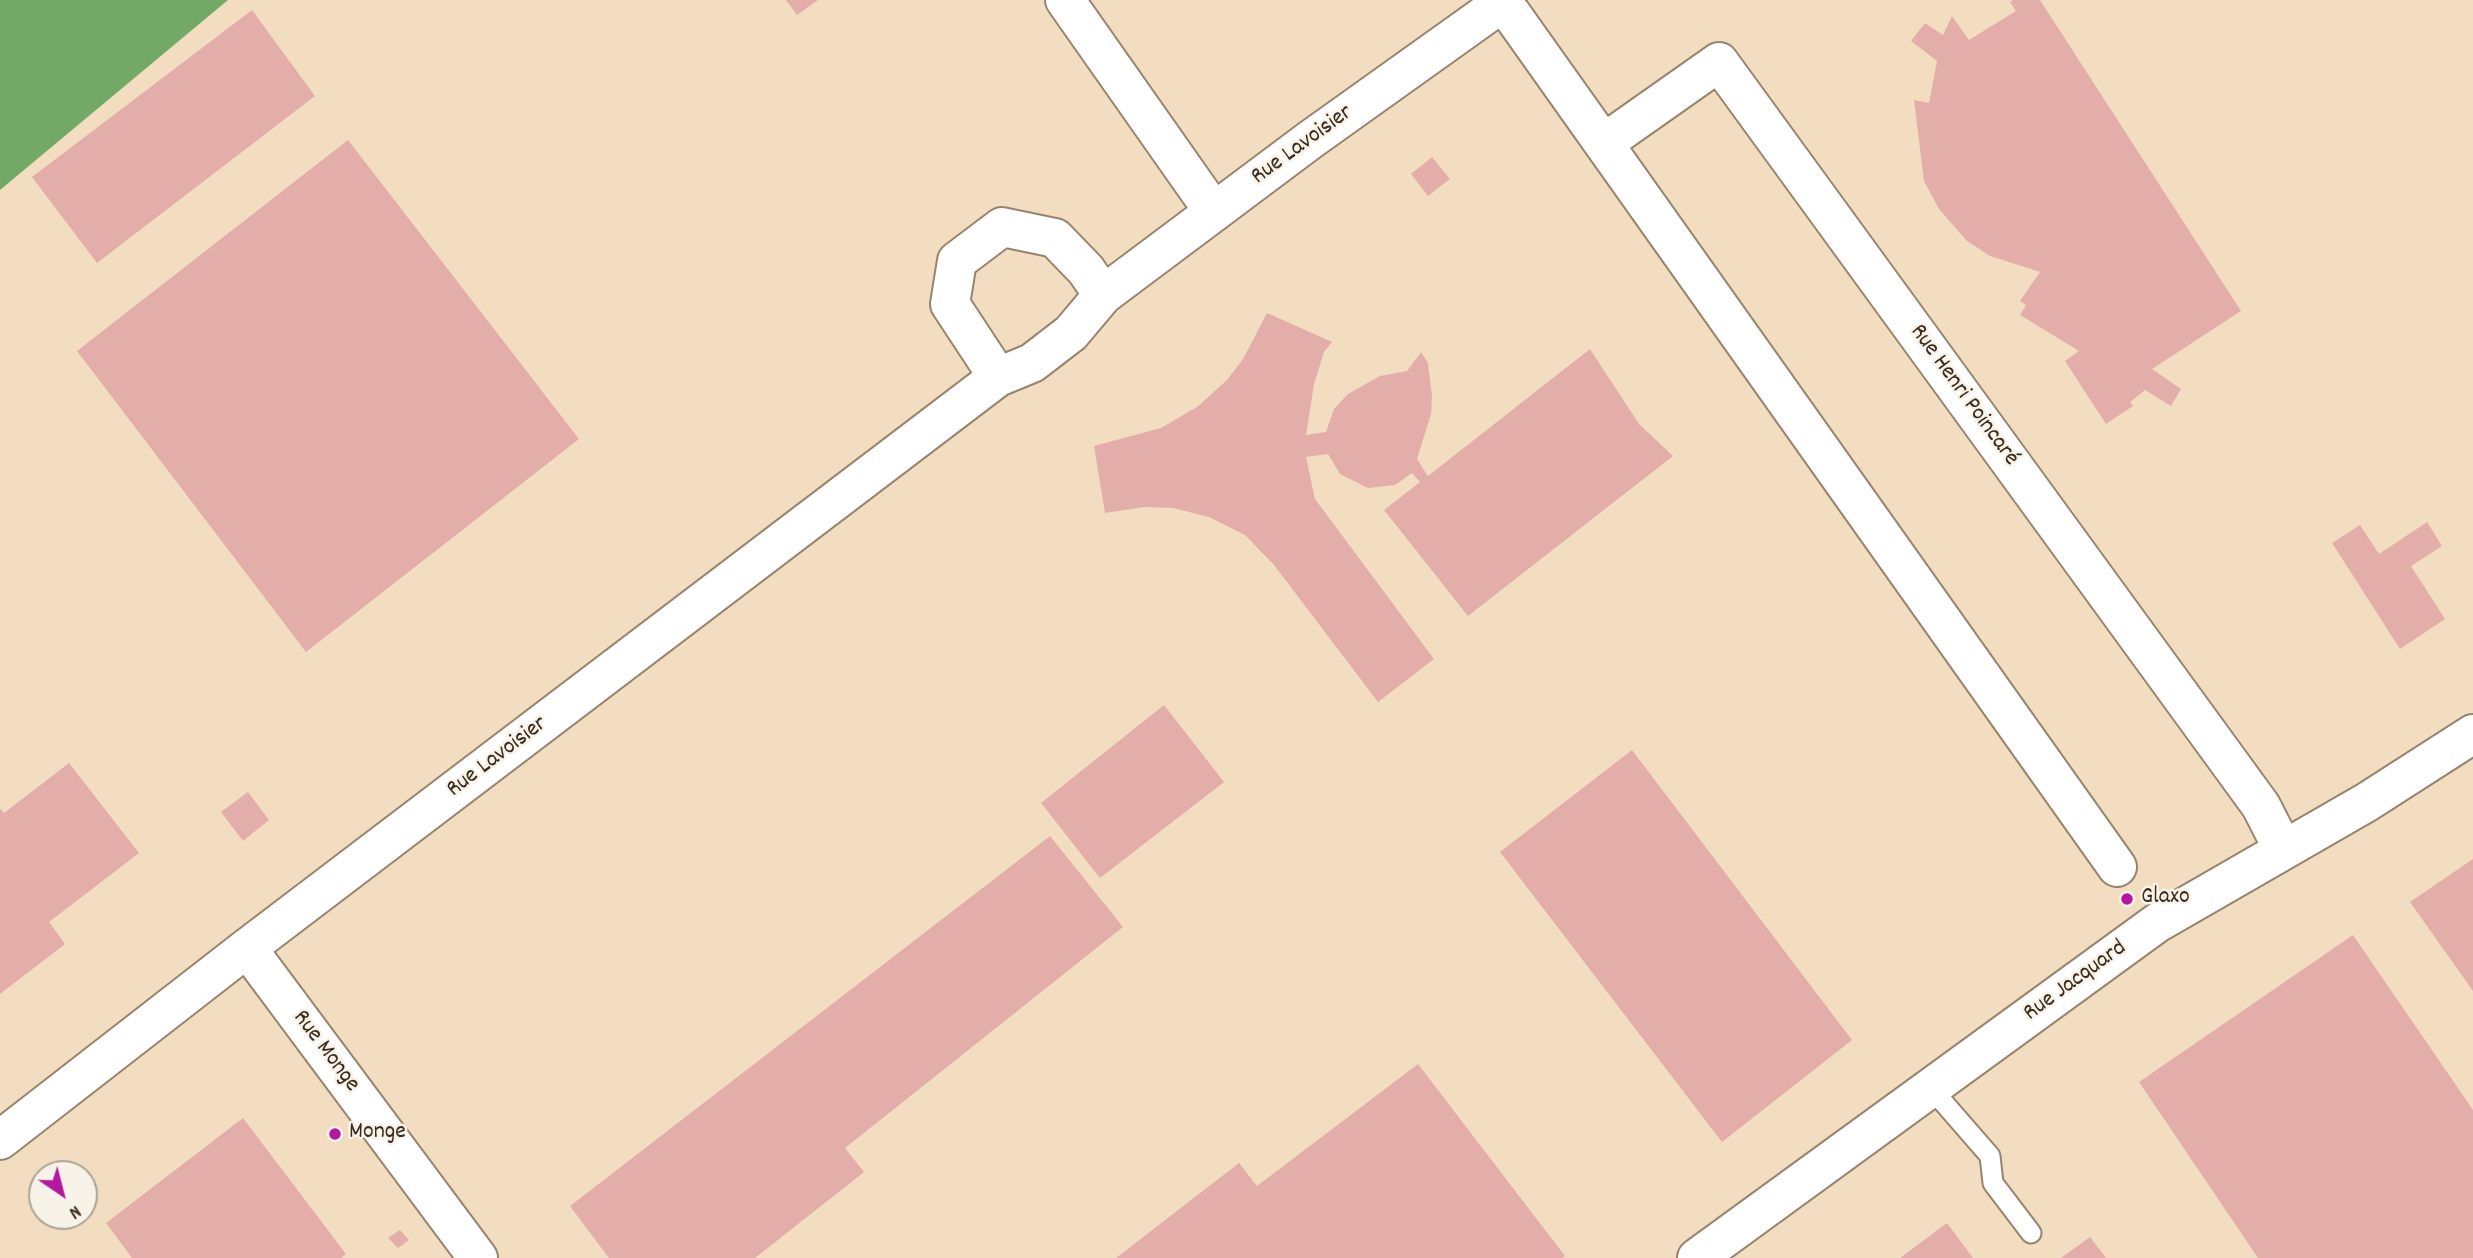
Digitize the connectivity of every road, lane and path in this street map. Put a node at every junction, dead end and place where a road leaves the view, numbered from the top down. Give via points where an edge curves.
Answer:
1 (1065, 0) edge
2 (1505, 1) edge
3 (1604, 143) junction
4 (1214, 212) junction
5 (1103, 295) junction
6 (998, 377) junction
7 (2473, 734) edge
8 (2283, 849) junction
9 (2117, 867) dead end
10 (247, 947) junction
11 (1930, 1087) junction
12 (0, 1140) edge
13 (2031, 1233) dead end
14 (478, 1258) edge
15 (1697, 1258) edge

1 - 4 street
2 - 3 street
2 - 4 street, Rue Lavoisier
3 - 8 street, Rue Henri Poincaré via 1720,62 2261,806
3 - 9 street
4 - 5 street, Rue Lavoisier
5 - 6 street, Rue Lavoisier via 1052,348 1032,363
5 - 6 street via 1055,238 1002,227 957,261 950,304
6 - 10 street, Rue Lavoisier
7 - 8 street, Rue Jacquard
8 - 11 street, Rue Jacquard via 2157,923
10 - 12 street, Rue Lavoisier
10 - 14 street, Rue Monge
11 - 13 lane via 1990,1156 1993,1183
11 - 15 street, Rue Jacquard

